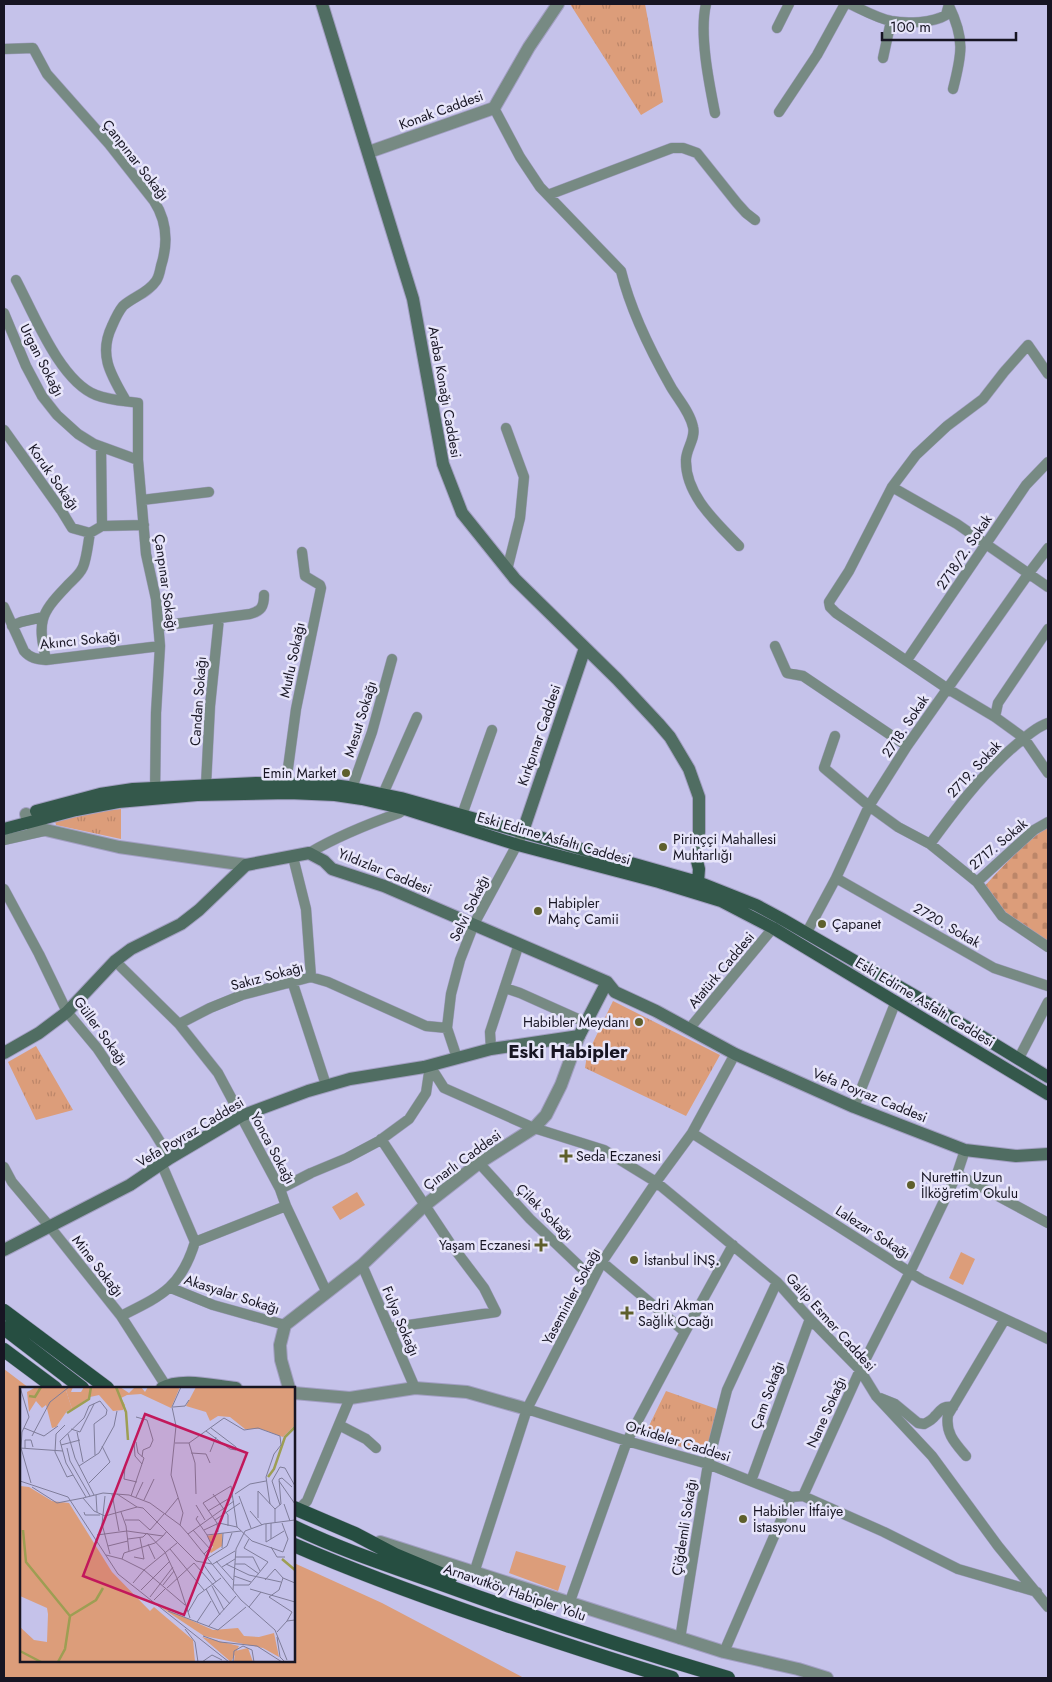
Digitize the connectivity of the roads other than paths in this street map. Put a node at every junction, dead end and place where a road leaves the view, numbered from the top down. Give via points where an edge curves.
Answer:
1 (322, 4) edge
2 (558, 4) edge
3 (706, 4) edge
4 (789, 4) edge
5 (845, 4) edge
6 (850, 4) edge
7 (949, 5) edge
8 (891, 21) junction
9 (778, 28) dead end
10 (4, 49) edge
11 (883, 58) dead end
12 (953, 89) dead end
13 (494, 108) junction
14 (779, 112) dead end
15 (715, 113) dead end
16 (369, 152) junction
17 (548, 195) junction
18 (755, 220) dead end
19 (16, 280) dead end
20 (4, 313) edge
21 (1048, 374) edge
22 (126, 401) junction
23 (506, 428) dead end
24 (4, 430) edge
25 (101, 447) junction
26 (138, 460) junction
27 (1048, 462) edge
28 (892, 487) junction
29 (209, 492) dead end
30 (142, 500) junction
31 (144, 525) junction
32 (102, 526) junction
33 (90, 532) junction
34 (987, 544) junction
35 (739, 546) dead end
36 (1048, 548) edge
37 (302, 552) dead end
38 (508, 570) junction
39 (1029, 573) junction
40 (1048, 587) edge
41 (264, 595) dead end
42 (4, 607) edge
43 (43, 617) junction
44 (219, 618) junction
45 (12, 626) junction
46 (159, 626) junction
47 (1048, 629) edge
48 (160, 646) junction
49 (775, 646) dead end
50 (585, 648) junction
51 (392, 658) dead end
52 (46, 660) junction
53 (906, 660) junction
54 (948, 689) junction
55 (417, 717) dead end
56 (995, 717) junction
57 (1048, 723) edge
58 (492, 730) dead end
59 (835, 736) dead end
60 (1024, 738) junction
61 (907, 746) junction
62 (1048, 773) edge
63 (286, 783) junction
64 (206, 785) junction
65 (352, 788) junction
66 (155, 793) junction
67 (383, 794) junction
68 (406, 805) junction
69 (869, 806) junction
70 (462, 815) junction
71 (27, 818) junction
72 (4, 820) edge
73 (1048, 822) edge
74 (4, 829) edge
75 (46, 830) junction
76 (523, 831) junction
77 (4, 840) edge
78 (518, 844) junction
79 (930, 844) junction
80 (309, 853) junction
81 (293, 856) junction
82 (696, 857) junction
83 (246, 865) junction
84 (836, 878) junction
85 (698, 882) junction
86 (977, 882) junction
87 (685, 885) junction
88 (4, 889) edge
89 (474, 924) junction
90 (774, 928) junction
91 (806, 932) junction
92 (519, 944) junction
93 (1048, 947) edge
94 (115, 961) junction
95 (311, 977) junction
96 (292, 981) junction
97 (607, 982) junction
98 (1048, 986) edge
99 (505, 988) junction
100 (896, 1001) junction
101 (1048, 1002) edge
102 (68, 1012) junction
103 (587, 1023) junction
104 (179, 1024) junction
105 (447, 1028) junction
106 (689, 1029) junction
107 (580, 1036) junction
108 (491, 1049) junction
109 (4, 1053) edge
110 (736, 1054) junction
111 (457, 1058) junction
112 (1019, 1058) junction
113 (430, 1066) junction
114 (1048, 1077) edge
115 (326, 1085) junction
116 (1048, 1094) edge
117 (854, 1107) junction
118 (241, 1116) junction
119 (534, 1128) junction
120 (692, 1133) junction
121 (381, 1139) junction
122 (965, 1150) junction
123 (1048, 1154) edge
124 (166, 1161) junction
125 (479, 1163) junction
126 (4, 1167) edge
127 (957, 1174) junction
128 (656, 1182) junction
129 (280, 1189) junction
130 (286, 1206) junction
131 (424, 1206) junction
132 (1048, 1223) edge
133 (50, 1227) junction
134 (196, 1242) junction
135 (733, 1245) junction
136 (4, 1250) edge
137 (602, 1262) junction
138 (362, 1265) junction
139 (910, 1272) junction
140 (594, 1279) junction
141 (777, 1282) junction
142 (171, 1288) junction
143 (327, 1293) junction
144 (4, 1311) edge
145 (121, 1316) junction
146 (810, 1319) junction
147 (1005, 1319) junction
148 (4, 1322) edge
149 (285, 1326) junction
150 (4, 1328) edge
151 (389, 1328) junction
152 (685, 1332) junction
153 (1048, 1339) edge
154 (4, 1350) edge
155 (80, 1368) junction
156 (860, 1370) junction
157 (54, 1387) edge
158 (81, 1387) edge
159 (106, 1387) edge
160 (164, 1387) edge
161 (227, 1387) edge
162 (289, 1387) edge
163 (415, 1388) junction
164 (295, 1393) edge
165 (876, 1396) junction
166 (350, 1398) junction
167 (953, 1407) junction
168 (527, 1409) junction
169 (339, 1425) junction
170 (627, 1441) junction
171 (376, 1448) dead end
172 (966, 1456) dead end
173 (708, 1464) junction
174 (750, 1481) junction
175 (802, 1496) junction
176 (791, 1497) junction
177 (296, 1509) edge
178 (295, 1527) edge
179 (355, 1534) junction
180 (295, 1545) edge
181 (474, 1573) junction
182 (1037, 1592) junction
183 (568, 1604) junction
184 (1048, 1607) edge
185 (525, 1614) junction
186 (680, 1639) junction
187 (724, 1652) junction
188 (672, 1678) edge
189 (728, 1678) edge
190 (827, 1678) edge

1 - 16 main road, Araba Konağı Caddesi
2 - 13 street, Konak Caddesi
3 - 15 street via 703,26
4 - 9 street
5 - 14 street
6 - 8 street
7 - 8 street via 946,15 938,20
7 - 12 street via 962,43
8 - 11 street
10 - 22 street, Çanpınar Sokağı via 33,48 47,74 154,201 164,222 166,241 157,280 124,306 108,334 105,356
13 - 16 street, Konak Caddesi
13 - 17 street via 520,157
16 - 38 main road, Araba Konağı Caddesi via 413,299 442,464 462,513
17 - 18 street via 672,148 683,148 697,153
17 - 35 street via 622,270 642,332 694,427 686,460 695,493
19 - 22 street via 59,363 72,379 96,395
20 - 25 street, Urgan Sokağı via 42,396 78,434
21 - 28 street via 1028,346 983,399 916,455
22 - 26 street, Çanpınar Sokağı via 138,403
23 - 38 street via 524,477 520,518
24 - 33 street, Koruk Sokağı via 72,528
25 - 26 street, Urgan Sokağı
25 - 32 street
26 - 30 street, Çanpınar Sokağı
27 - 34 street, 2718/2. Sokak via 1026,484
28 - 34 street
28 - 53 street via 849,571 829,602 832,610
29 - 30 street
30 - 31 street, Çanpınar Sokağı
31 - 32 street
31 - 46 street, Çanpınar Sokağı
32 - 33 street
33 - 43 street via 84,566
34 - 39 street
34 - 53 street, 2718/2. Sokak
36 - 39 street, 2718. Sokak
37 - 63 street, Mutlu Sokağı via 305,576 321,588 296,709
38 - 50 main road, Araba Konağı Caddesi
39 - 40 street
39 - 54 street, 2718. Sokak
41 - 44 street via 259,611
42 - 45 street, Akıncı Sokağı
43 - 45 street
43 - 52 street via 40,628
44 - 46 street
44 - 64 street, Candan Sokağı
45 - 52 street, Akıncı Sokağı via 29,656
46 - 48 street, Çanpınar Sokağı
47 - 56 street via 998,703
48 - 52 street, Akıncı Sokağı
48 - 66 street, Çanpınar Sokağı
49 - 61 street via 787,673 803,676
50 - 76 main road, Kırkpınar Caddesi
50 - 82 main road, Araba Konağı Caddesi via 658,723 689,768 698,798
51 - 65 street, Mesut Sokağı via 372,732
53 - 54 street
54 - 56 street
54 - 61 street, 2718. Sokak
55 - 67 street
56 - 60 street
57 - 60 street, 2719. Sokak
58 - 70 street
59 - 69 street, 2717. Sokak via 824,768
60 - 62 street
60 - 79 street, 2719. Sokak via 976,783
61 - 69 street, 2718. Sokak
63 - 64 main road, Eski Edirne Asfaltı Caddesi
63 - 65 main road, Eski Edirne Asfaltı Caddesi
64 - 66 main road, Eski Edirne Asfaltı Caddesi
65 - 67 main road, Eski Edirne Asfaltı Caddesi
66 - 68 main road, Eski Edirne Asfaltı Caddesi via 313,794
66 - 71 main road, Eski Edirne Asfaltı Caddesi
67 - 68 main road, Eski Edirne Asfaltı Caddesi
68 - 70 main road, Eski Edirne Asfaltı Caddesi
68 - 78 main road, Eski Edirne Asfaltı Caddesi
68 - 80 street
69 - 79 street, 2717. Sokak
69 - 84 street, 2718. Sokak
70 - 76 main road, Eski Edirne Asfaltı Caddesi
71 - 72 main road, Eski Edirne Asfaltı Caddesi
71 - 74 main road, Eski Edirne Asfaltı Caddesi
71 - 75 street via 33,827
73 - 86 street, 2717. Sokak via 1034,830
75 - 77 street
75 - 83 street via 119,847
76 - 78 street, Selvi Sokağı
76 - 87 main road, Eski Edirne Asfaltı Caddesi
78 - 87 main road, Eski Edirne Asfaltı Caddesi via 647,879
78 - 89 street, Selvi Sokağı
79 - 86 street, 2717. Sokak
80 - 81 main road
80 - 89 main road, Yıldızlar Caddesi via 332,869 384,886
81 - 83 main road
81 - 95 street via 306,909
82 - 85 main road
82 - 87 main road via 687,869
83 - 94 main road via 181,924 131,949
84 - 91 street, 2718. Sokak
84 - 98 street, 2720. Sokak via 994,968
85 - 87 main road, Eski Edirne Asfaltı Caddesi
85 - 91 main road, Eski Edirne Asfaltı Caddesi via 756,905
86 - 93 street via 1002,916
87 - 90 main road, Eski Edirne Asfaltı Caddesi
88 - 102 street, Güller Sokağı
89 - 92 main road, Yıldızlar Caddesi
89 - 105 street, Selvi Sokağı via 451,994
90 - 100 main road, Eski Edirne Asfaltı Caddesi
90 - 106 street, Atatürk Caddesi
91 - 112 main road, Eski Edirne Asfaltı Caddesi
92 - 97 main road, Yıldızlar Caddesi
92 - 99 street
94 - 102 main road
94 - 104 street, Yonca Sokağı
95 - 96 street, Sakız Sokağı
95 - 105 street, Sakız Sokağı via 426,1026
96 - 104 street, Sakız Sokağı via 242,995
96 - 115 street
97 - 103 main road, Çınarlı Caddesi
97 - 106 main road, Yıldızlar Caddesi via 616,992
99 - 103 street
99 - 108 street via 490,1032
100 - 116 main road, Eski Edirne Asfaltı Caddesi
100 - 117 street
101 - 112 street
102 - 109 main road via 39,1034
102 - 124 street, Güller Sokağı via 102,1055 154,1132
103 - 107 main road, Çınarlı Caddesi
104 - 118 street, Yonca Sokağı via 218,1073
105 - 111 street, Selvi Sokağı
106 - 110 main road, Vefa Poyraz Caddesi
107 - 108 main road, Vefa Poyraz Caddesi
107 - 119 street, Çınarlı Caddesi via 546,1116
108 - 111 main road, Vefa Poyraz Caddesi
110 - 117 main road, Vefa Poyraz Caddesi
110 - 120 street, Yaseminler Sokağı
111 - 113 main road, Vefa Poyraz Caddesi
112 - 114 main road, Eski Edirne Asfaltı Caddesi
113 - 115 main road, Vefa Poyraz Caddesi
113 - 119 street, Galip Esmer Caddesi via 444,1088
113 - 121 street via 426,1093 409,1119
115 - 118 main road, Vefa Poyraz Caddesi
117 - 122 main road, Vefa Poyraz Caddesi
118 - 124 main road, Vefa Poyraz Caddesi
118 - 129 street, Yonca Sokağı
119 - 125 street, Çınarlı Caddesi
119 - 128 street, Galip Esmer Caddesi via 604,1150
120 - 128 street, Yaseminler Sokağı
120 - 139 street, Lalezar Sokağı
121 - 129 street
121 - 131 street
122 - 123 main road, Vefa Poyraz Caddesi via 1016,1156
122 - 127 street, Nane Sokağı
124 - 133 main road, Vefa Poyraz Caddesi via 130,1185
124 - 134 street, Güller Sokağı
125 - 131 street, Çınarlı Caddesi
125 - 140 street, Çilek Sokağı via 530,1218
126 - 133 street, Mine Sokağı via 12,1182
127 - 132 street
127 - 139 street, Nane Sokağı
128 - 135 street, Galip Esmer Caddesi
128 - 137 street, Yaseminler Sokağı
129 - 130 street, Yonca Sokağı
130 - 134 street
130 - 143 street, Yonca Sokağı
131 - 138 street, Çınarlı Caddesi
131 - 151 street via 484,1288 496,1312
133 - 136 main road, Vefa Poyraz Caddesi
133 - 145 street, Mine Sokağı
134 - 142 street
135 - 141 street, Galip Esmer Caddesi
135 - 152 street
137 - 140 street, Yaseminler Sokağı
137 - 152 street
138 - 143 street, Çınarlı Caddesi
138 - 151 street, Fulya Sokağı
139 - 147 street, Lalezar Sokağı
139 - 156 street, Nane Sokağı
140 - 168 street, Yaseminler Sokağı
141 - 146 street, Galip Esmer Caddesi
141 - 173 street, Çiğdemli Sokağı via 727,1390
142 - 145 street
142 - 149 street, Akasyalar Sokağı via 213,1305
143 - 149 street, Çınarlı Caddesi
144 - 155 highway
145 - 160 street, Mine Sokağı
146 - 156 street, Galip Esmer Caddesi
146 - 174 street, Çam Sokağı
147 - 153 street, Lalezar Sokağı
147 - 167 street
148 - 155 highway via 47,1352
149 - 162 street via 280,1345
150 - 158 highway
151 - 163 street, Fulya Sokağı
152 - 170 street
154 - 157 highway
155 - 159 highway
156 - 165 street, Galip Esmer Caddesi
156 - 175 street, Nane Sokağı
160 - 161 main road via 184,1382
163 - 166 street, Orkideler Caddesi
163 - 168 street, Orkideler Caddesi via 467,1392
164 - 166 street, Orkideler Caddesi
165 - 167 street via 895,1404 918,1423 924,1424 940,1409
165 - 182 street, Galip Esmer Caddesi via 932,1456 998,1546
166 - 169 street
167 - 172 street via 946,1425 950,1436
168 - 170 street, Orkideler Caddesi
168 - 181 street, Yaseminler Sokağı
169 - 171 street
169 - 177 street via 307,1501
170 - 173 street, Orkideler Caddesi
170 - 183 street
173 - 174 street, Orkideler Caddesi
173 - 186 street, Çiğdemli Sokağı
174 - 176 street, Orkideler Caddesi
175 - 176 street, Orkideler Caddesi
175 - 182 street, Orkideler Caddesi via 958,1568
176 - 187 street
177 - 179 highway
178 - 185 highway, Arnavutköy Habipler Yolu via 341,1548
179 - 181 street
179 - 185 highway
180 - 188 highway via 404,1590
181 - 183 street
182 - 184 street, Galip Esmer Caddesi
183 - 186 street
185 - 189 highway, Arnavutköy Habipler Yolu
186 - 187 street
187 - 190 street

